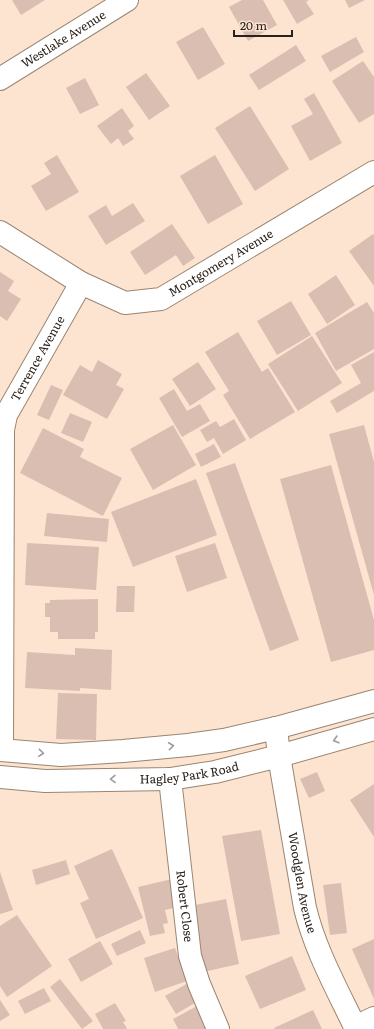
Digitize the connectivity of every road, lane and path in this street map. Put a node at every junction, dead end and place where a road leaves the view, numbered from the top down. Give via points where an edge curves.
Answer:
1 (127, 0) edge
2 (0, 79) edge
3 (374, 172) edge
4 (0, 232) edge
5 (81, 283) junction
6 (374, 701) edge
7 (276, 728) junction
8 (374, 729) edge
9 (1, 750) edge
10 (279, 756) junction
11 (0, 777) edge
12 (170, 779) junction
13 (362, 1025) edge
14 (218, 1029) edge

1 - 2 street, Westlake Avenue
3 - 5 street, Montgomery Avenue via 161,299 125,303
4 - 5 street, Montgomery Avenue
5 - 9 street, Terrence Avenue via 6,415 3,438
6 - 7 street
9 -> 7 street via 61,755 123,751 224,740
7 - 10 street, Woodglen Avenue
8 -> 10 street, Hagley Park Road
10 - 12 street, Hagley Park Road via 215,772
10 - 13 street, Woodglen Avenue via 310,929 319,951
12 -> 11 street, Hagley Park Road via 45,781
12 - 14 street, Robert Close via 190,956

